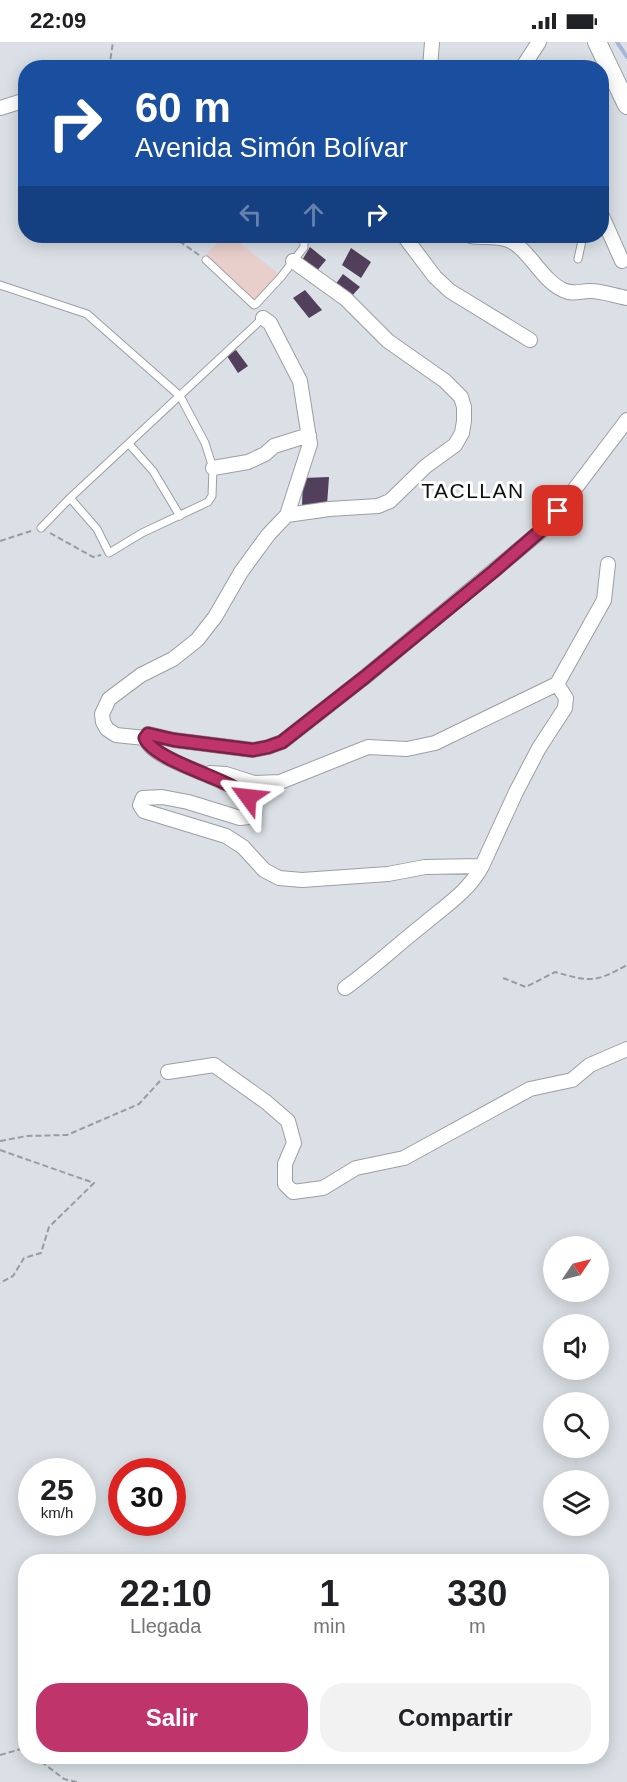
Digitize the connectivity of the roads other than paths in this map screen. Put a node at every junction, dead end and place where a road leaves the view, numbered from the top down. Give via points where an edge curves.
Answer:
1 (432, 42) edge
2 (539, 42) edge
3 (597, 42) edge
4 (431, 60) edge
5 (527, 60) edge
6 (606, 60) edge
7 (609, 67) edge
8 (18, 102) edge
9 (627, 105) edge
10 (0, 108) edge
11 (609, 238) edge
12 (304, 243) edge
13 (409, 243) edge
14 (513, 243) edge
15 (581, 243) edge
16 (578, 259) dead end
17 (206, 260) road end
18 (293, 261) junction
19 (622, 261) dead end
20 (0, 285) edge
21 (627, 298) edge
22 (263, 318) joint
23 (530, 340) dead end
24 (180, 396) junction
25 (627, 420) edge
26 (309, 435) junction
27 (129, 444) junction
28 (213, 468) junction
29 (70, 498) junction
30 (287, 515) junction
31 (180, 516) junction
32 (41, 528) road end
33 (608, 564) dead end
34 (557, 684) junction
35 (145, 738) junction
36 (199, 772) junction
37 (482, 866) junction
38 (345, 987) dead end
39 (627, 1049) edge
40 (168, 1072) road end

1 - 4 street
2 - 5 street
3 - 6 street
7 - 9 street
8 - 10 street
11 - 19 street
12 - 18 lane
13 - 23 street via 450,291
14 - 21 street via 544,277 565,292 602,292
15 - 16 lane
17 - 18 lane via 254,304
18 - 30 street via 346,299 388,341 445,381 461,397 464,421 455,445 426,466 390,501 378,506
20 - 24 lane via 87,314
22 - 24 lane
22 - 26 street via 270,323 300,381
24 - 27 lane
24 - 28 lane via 205,443
25 - 35 street via 546,526 282,742 253,750 155,734
26 - 28 street via 274,446 248,462
26 - 30 street via 310,444
27 - 29 lane
27 - 31 lane via 153,471
28 - 31 lane via 212,496 208,502
29 - 31 lane via 97,530 109,553
29 - 32 lane
30 - 35 street via 241,572 197,640 109,699 102,714 107,729 116,735
33 - 34 street via 604,600
34 - 36 street via 435,743 407,749 369,747 279,782 254,783 226,774
34 - 37 street via 566,698 566,708 516,792
35 - 36 street via 154,749
36 - 37 street via 248,797 255,813 240,818 162,797 143,798 140,805 144,811 226,836 264,870 279,878 314,879 425,867
37 - 38 street via 461,894
39 - 40 street via 590,1065 573,1080 530,1089 404,1158 356,1168 323,1188 294,1192 285,1184 285,1164 294,1143 288,1121 213,1065

